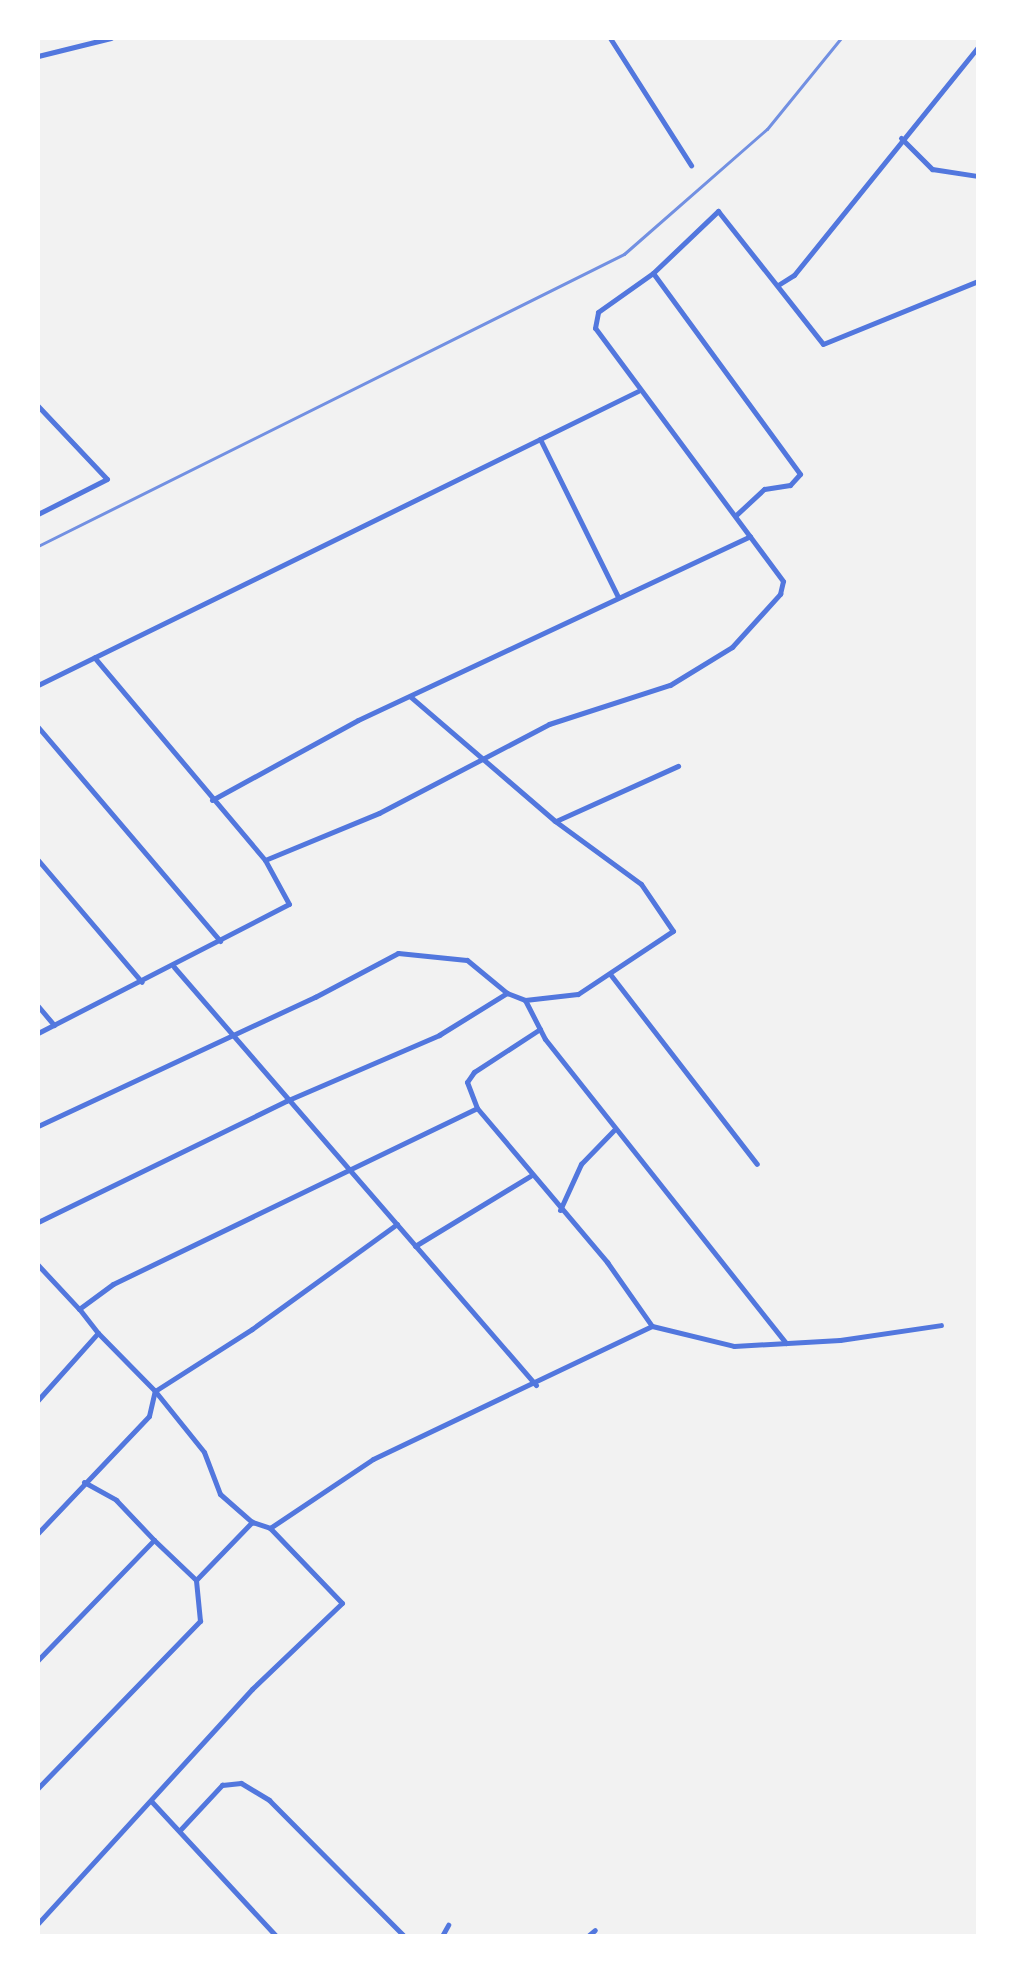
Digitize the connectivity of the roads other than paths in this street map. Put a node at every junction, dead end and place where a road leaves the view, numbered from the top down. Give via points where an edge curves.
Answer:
1 (111, 38) edge
2 (610, 38) edge
3 (978, 47) edge
4 (38, 56) edge
5 (901, 138) junction
6 (691, 165) dead end
7 (978, 176) edge
8 (653, 273) junction
9 (978, 281) edge
10 (778, 285) junction
11 (638, 391) junction
12 (38, 406) edge
13 (540, 439) junction
14 (38, 514) edge
15 (736, 515) junction
16 (750, 536) junction
17 (618, 597) junction
18 (94, 657) junction
19 (38, 685) edge
20 (411, 697) junction
21 (38, 727) edge
22 (482, 758) junction
23 (678, 766) dead end
24 (212, 800) junction
25 (555, 821) junction
26 (38, 860) edge
27 (265, 860) junction
28 (220, 941) junction
29 (174, 967) junction
30 (610, 974) junction
31 (142, 982) junction
32 (507, 993) junction
33 (525, 1000) junction
34 (38, 1006) edge
35 (54, 1025) junction
36 (540, 1029) junction
37 (38, 1033) edge
38 (233, 1036) junction
39 (286, 1101) junction
40 (477, 1108) junction
41 (38, 1126) edge
42 (614, 1130) junction
43 (757, 1164) dead end
44 (352, 1173) junction
45 (530, 1176) junction
46 (560, 1210) junction
47 (38, 1222) edge
48 (397, 1224) junction
49 (415, 1246) junction
50 (38, 1265) edge
51 (79, 1309) junction
52 (941, 1325) dead end
53 (652, 1326) junction
54 (98, 1333) junction
55 (787, 1344) junction
56 (536, 1385) junction
57 (155, 1391) junction
58 (38, 1400) edge
59 (84, 1482) junction
60 (252, 1522) junction
61 (270, 1528) junction
62 (38, 1533) edge
63 (154, 1540) junction
64 (196, 1580) junction
65 (38, 1660) edge
66 (38, 1788) edge
67 (152, 1802) junction
68 (180, 1830) junction
69 (38, 1923) edge
70 (448, 1925) dead end
71 (595, 1930) dead end
72 (276, 1936) edge
73 (404, 1936) edge
74 (442, 1936) edge
75 (588, 1936) edge

1 - 4 street
2 - 6 street
3 - 5 street
5 - 7 street via 932,169
5 - 10 street via 794,275
8 - 10 street via 718,211
8 - 11 street via 604,305 594,319
8 - 15 street via 800,474 790,485 764,489
9 - 10 street via 823,344
11 - 13 street
11 - 15 street via 655,404
12 - 14 street via 107,479
13 - 17 street
13 - 18 street
15 - 16 street
16 - 17 street via 697,565
16 - 22 street via 783,581 780,594 732,647 670,685 549,724
17 - 20 street
18 - 19 street
18 - 24 street
20 - 22 street
20 - 24 street
21 - 28 street
22 - 25 street
22 - 27 street via 379,813
23 - 25 street
24 - 27 street
25 - 30 street via 641,884 673,931
26 - 31 street
27 - 28 street via 289,904
28 - 29 street
29 - 31 street
29 - 38 street
30 - 33 street via 578,994
30 - 43 street
31 - 35 street
32 - 33 street
32 - 38 street via 467,960 398,953
32 - 39 street via 439,1035
33 - 36 street
34 - 35 street
35 - 37 street
36 - 40 street via 474,1072 467,1082
36 - 42 street
38 - 39 street
38 - 41 street
39 - 44 street
39 - 47 street
40 - 44 street
40 - 45 street
42 - 46 street via 581,1164
42 - 55 street
44 - 48 street
44 - 51 street via 113,1284
45 - 46 street
45 - 49 street
46 - 53 street via 607,1262
48 - 49 street
48 - 57 street via 252,1329
49 - 56 street
50 - 51 street
51 - 54 street
52 - 55 street
53 - 55 street via 734,1346
53 - 56 street
54 - 57 street
54 - 58 street
56 - 61 street via 373,1459
57 - 59 street via 149,1416
57 - 60 street via 204,1452 220,1494
59 - 62 street
59 - 63 street via 116,1500
60 - 61 street
60 - 64 street
61 - 67 street via 340,1598 341,1608 252,1689
63 - 64 street
63 - 65 street
64 - 66 street via 200,1621
67 - 68 street
67 - 69 street
68 - 72 street
68 - 73 street via 222,1785 241,1783 269,1800
70 - 74 street
71 - 75 street

